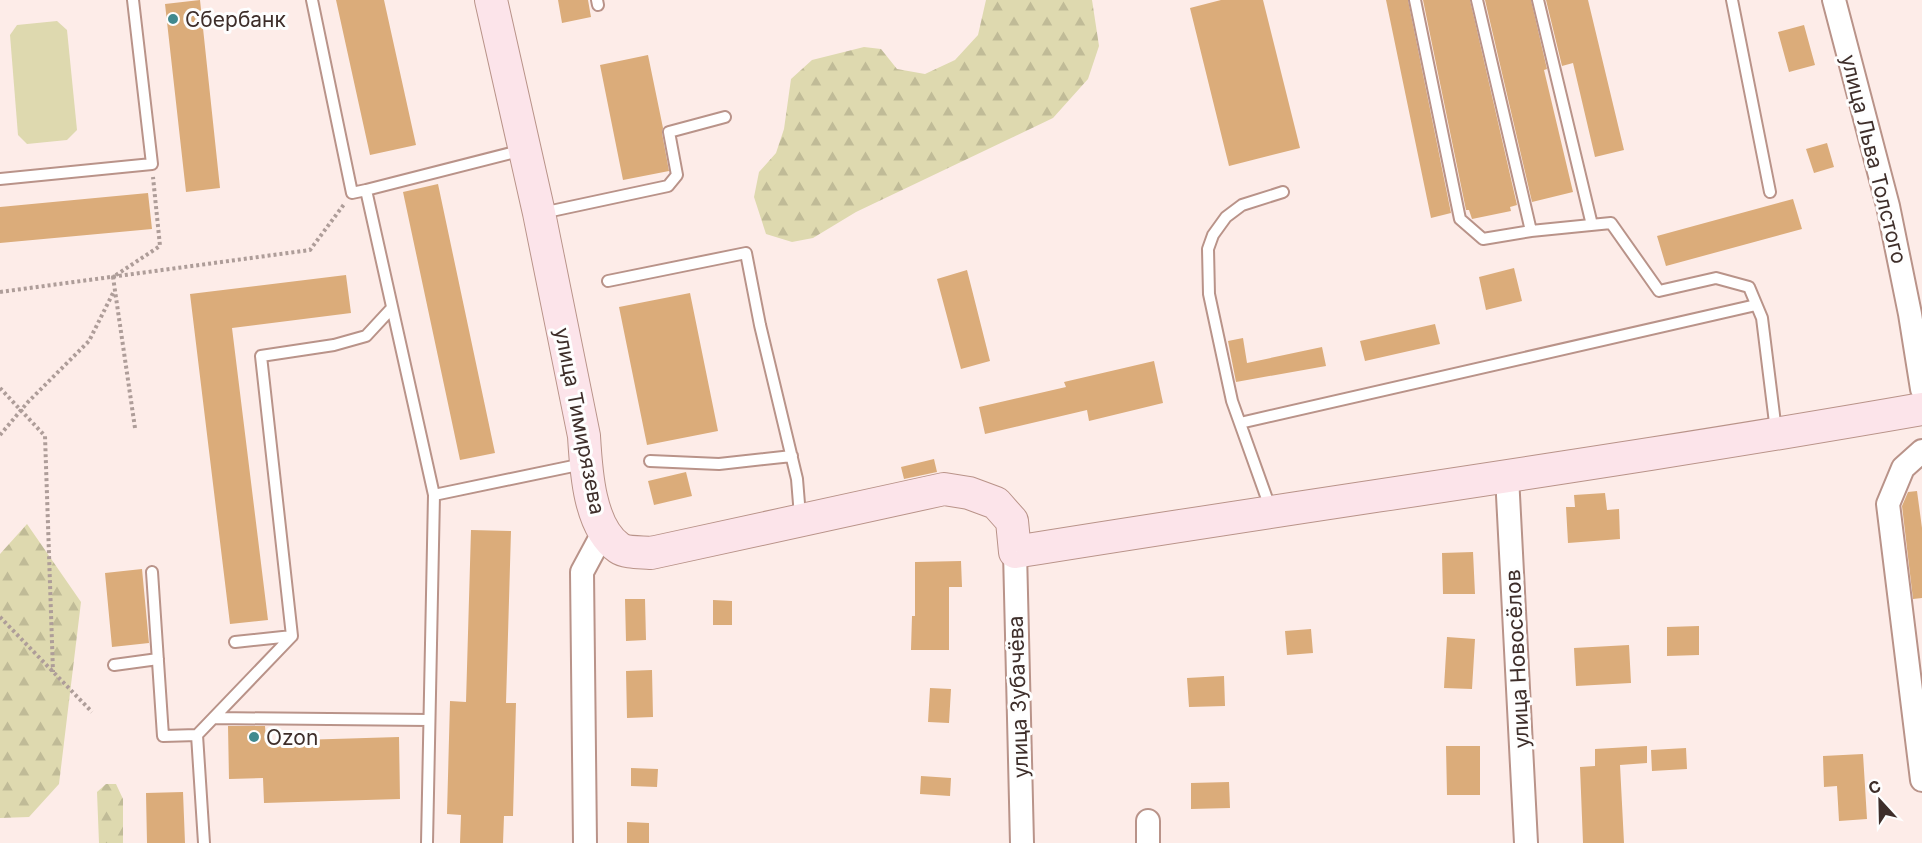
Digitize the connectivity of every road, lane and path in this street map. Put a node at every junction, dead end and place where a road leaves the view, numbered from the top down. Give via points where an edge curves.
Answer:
1 (133, 0) edge
2 (312, 0) edge
3 (490, 0) edge
4 (1415, 0) edge
5 (1477, 0) edge
6 (1538, 0) edge
7 (1732, 0) edge
8 (1834, 0) edge
9 (725, 117) dead end
10 (524, 150) junction
11 (152, 165) junction
12 (0, 179) edge
13 (366, 190) junction
14 (1283, 192) dead end
15 (1770, 192) dead end
16 (352, 193) junction
17 (539, 213) junction
18 (1592, 225) junction
19 (1532, 231) junction
20 (113, 277) junction
21 (608, 281) dead end
22 (115, 290) junction
23 (0, 292) edge
24 (1756, 305) junction
25 (391, 309) junction
26 (1916, 314) edge
27 (0, 388) edge
28 (1922, 389) edge
29 (1922, 409) edge
30 (22, 410) junction
31 (1240, 423) junction
32 (135, 428) dead end
33 (1777, 434) junction
34 (0, 435) edge
35 (1922, 451) edge
36 (792, 456) junction
37 (650, 461) dead end
38 (586, 464) junction
39 (1508, 476) junction
40 (434, 495) junction
41 (1271, 511) junction
42 (800, 520) junction
43 (603, 533) junction
44 (1015, 552) junction
45 (152, 572) dead end
46 (0, 617) edge
47 (292, 636) junction
48 (235, 642) dead end
49 (158, 659) junction
50 (114, 665) dead end
51 (53, 672) junction
52 (92, 712) dead end
53 (214, 718) junction
54 (429, 720) junction
55 (197, 735) junction
56 (1922, 780) edge
57 (204, 843) edge
58 (427, 843) edge
59 (585, 843) edge
60 (1022, 843) edge
61 (1526, 843) edge

1 - 11 lane
2 - 16 lane
3 - 10 street, улица Тимирязева
4 - 19 lane via 1460,219 1483,239
5 - 19 lane
6 - 18 lane
7 - 15 lane
8 - 26 street, улица Льва Толстого
9 - 17 lane via 669,132 677,175 668,186
10 - 13 lane
10 - 17 street, улица Тимирязева
11 - 12 lane
11 - 20 path via 160,246
13 - 16 lane
13 - 25 lane
14 - 31 lane via 1242,205 1226,217 1208,249 1209,294
16 - 20 path via 310,250
17 - 38 street, улица Тимирязева via 584,436
18 - 19 lane
18 - 24 lane via 1611,223 1659,291 1716,278 1749,287
20 - 22 path
20 - 23 path
21 - 36 lane via 746,253
22 - 30 path via 89,341
22 - 32 path
24 - 31 lane
24 - 33 lane via 1762,318
25 - 40 lane
25 - 47 lane via 366,336 261,356
26 - 28 street, улица Льва Толстого
27 - 30 path
29 - 33 street
30 - 34 path
30 - 51 path via 45,436
31 - 41 lane
33 - 39 street
35 - 56 street via 1903,468 1888,504
36 - 37 lane via 719,464
36 - 42 lane
38 - 40 lane
38 - 43 street, улица Тимирязева
39 - 41 street
39 - 61 street, улица Новосёлов
40 - 54 lane
41 - 44 street
42 - 43 street via 651,553 621,550
42 - 44 street via 944,489 969,492 996,503 1012,521
43 - 59 street, улица Тимирязева via 582,572
44 - 60 street, улица Зубачёва
45 - 49 lane
46 - 51 path
47 - 48 lane
47 - 53 lane
49 - 50 lane
49 - 55 lane via 164,736
51 - 52 path
53 - 54 lane
53 - 55 lane
54 - 58 lane
55 - 57 lane

